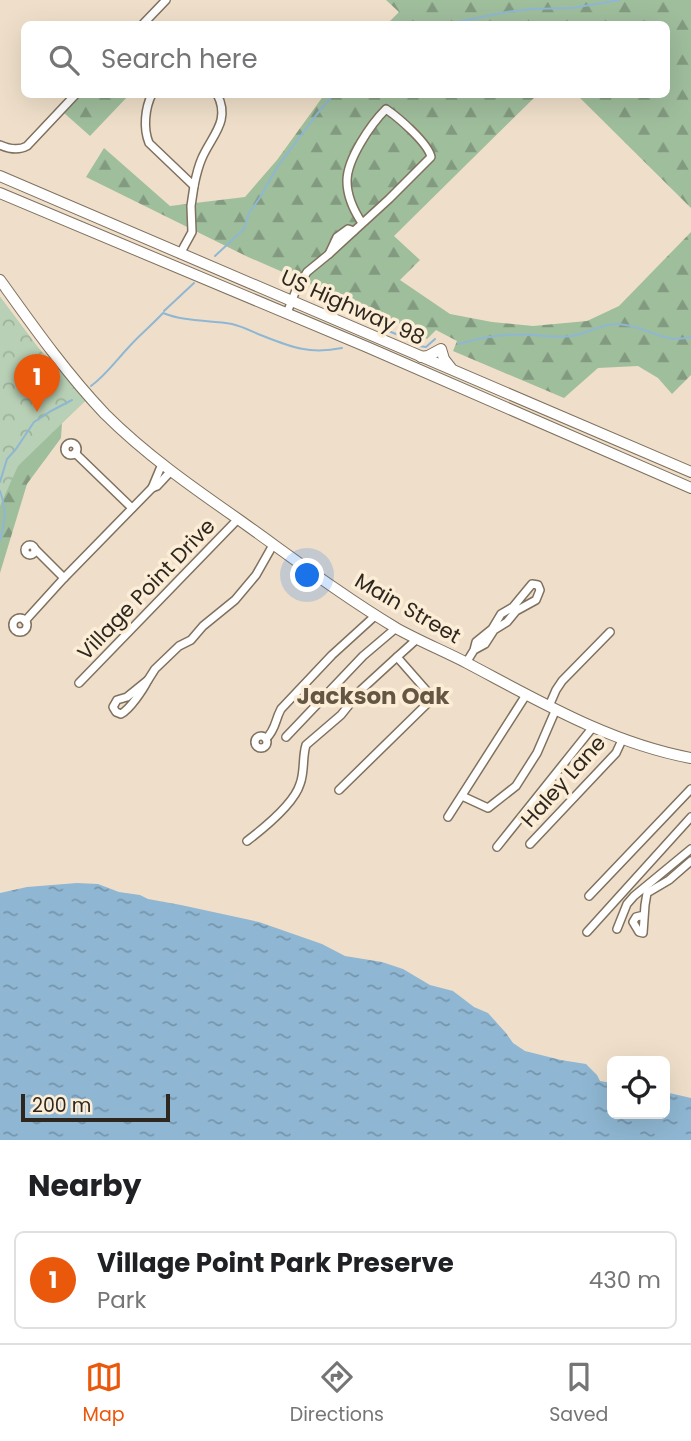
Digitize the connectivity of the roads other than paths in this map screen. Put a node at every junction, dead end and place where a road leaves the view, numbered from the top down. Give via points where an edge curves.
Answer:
1 (166, 0) edge
2 (146, 21) edge
3 (72, 98) edge
4 (150, 98) edge
5 (218, 98) edge
6 (0, 145) edge
7 (0, 176) edge
8 (194, 186) junction
9 (0, 193) edge
10 (362, 223) junction
11 (155, 244) junction
12 (180, 254) junction
13 (150, 256) junction
14 (0, 280) edge
15 (292, 301) junction
16 (287, 313) junction
17 (420, 357) junction
18 (453, 371) junction
19 (563, 416) junction
20 (557, 430) junction
21 (75, 453) dead end
22 (162, 464) junction
23 (171, 471) junction
24 (691, 472) edge
25 (152, 488) junction
26 (691, 488) edge
27 (132, 509) junction
28 (237, 519) junction
29 (273, 545) junction
30 (34, 549) dead end
31 (64, 578) junction
32 (514, 609) dead end
33 (376, 615) junction
34 (25, 621) dead end
35 (396, 628) junction
36 (610, 632) dead end
37 (417, 639) junction
38 (397, 657) junction
39 (466, 663) junction
40 (148, 680) junction
41 (79, 683) dead end
42 (526, 695) junction
43 (552, 708) junction
44 (593, 727) junction
45 (286, 737) dead end
46 (266, 739) dead end
47 (622, 740) junction
48 (691, 758) edge
49 (691, 789) edge
50 (339, 790) dead end
51 (462, 796) junction
52 (448, 817) dead end
53 (691, 817) edge
54 (247, 841) dead end
55 (530, 844) dead end
56 (497, 847) dead end
57 (691, 849) edge
58 (691, 861) edge
59 (589, 896) dead end
60 (644, 915) dead end
61 (617, 929) dead end
62 (587, 932) dead end

1 - 2 street
3 - 6 street via 27,146
4 - 8 street via 149,143
5 - 8 street via 221,122 201,159
7 - 11 main road, US Highway 98
8 - 12 street via 192,232
9 - 13 main road, US Highway 98
10 - 10 street via 431,157 424,144 386,109 365,136 349,169 349,195
10 - 15 street via 307,272
11 - 12 main road, US Highway 98
11 - 13 street
12 - 15 main road, US Highway 98
13 - 16 main road, US Highway 98
14 - 22 main road, Main Street via 34,330 92,398
15 - 16 street
15 - 17 main road, US Highway 98
16 - 20 main road, US Highway 98
17 - 18 main road, US Highway 98
17 - 18 main road via 441,349
18 - 19 main road, US Highway 98
19 - 20 street
19 - 24 main road, US Highway 98
20 - 26 main road, US Highway 98
21 - 27 street
22 - 23 main road, Main Street
22 - 25 street
23 - 25 street
23 - 28 main road, Main Street
25 - 27 street
27 - 31 street
28 - 29 main road, Main Street
28 - 41 street, Village Point Drive
29 - 33 main road, Main Street
29 - 40 street via 235,600 155,668
30 - 31 street
31 - 34 street
32 - 39 street via 502,614 493,630 476,642
33 - 35 main road, Main Street
33 - 46 street via 281,709
35 - 37 main road, Main Street
35 - 45 street
36 - 43 street via 562,681
37 - 38 street
37 - 39 main road, Main Street
38 - 50 street via 433,698
38 - 54 street via 306,745 298,791
39 - 42 main road, Main Street
40 - 40 street via 117,701 113,706 116,712 126,712
42 - 43 main road, Main Street
42 - 51 street
43 - 44 main road, Main Street
43 - 51 street via 537,753 516,786 488,808
44 - 47 main road, Main Street
44 - 56 street
47 - 48 main road, Main Street
47 - 55 street, Haley Lane via 616,753
49 - 59 street
51 - 52 street
53 - 62 street
57 - 61 street via 627,904
58 - 60 street via 647,893

